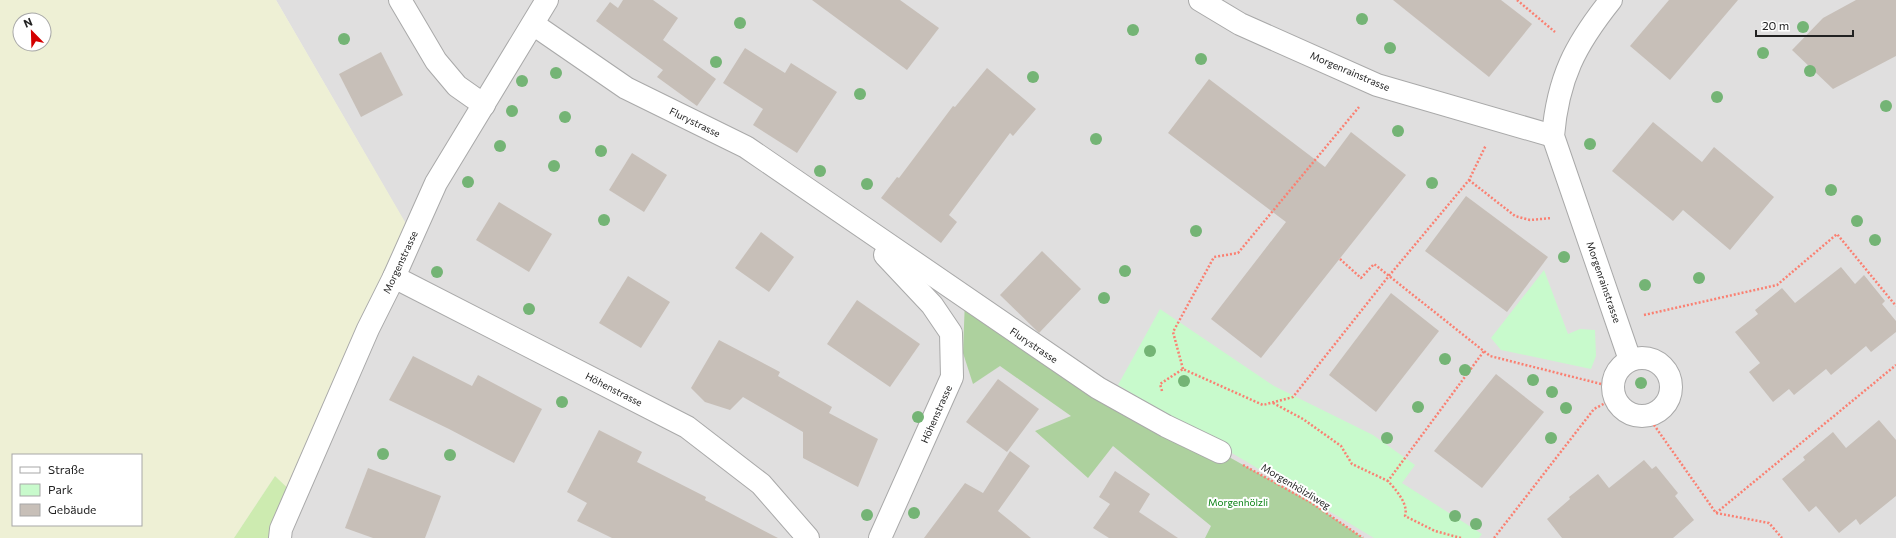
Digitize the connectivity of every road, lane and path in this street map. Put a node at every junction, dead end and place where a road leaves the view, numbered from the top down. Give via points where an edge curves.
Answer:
1 (400, 0) edge
2 (547, 0) edge
3 (1200, 0) edge
4 (1517, 0) edge
5 (1611, 0) edge
6 (533, 24) junction
7 (1576, 50) junction
8 (1377, 85) junction
9 (484, 105) junction
10 (1498, 120) junction
11 (1553, 136) junction
12 (1469, 180) junction
13 (1581, 216) junction
14 (856, 223) junction
15 (1340, 259) dead end
16 (394, 277) junction
17 (1388, 277) junction
18 (1896, 306) edge
19 (1617, 321) junction
20 (1484, 351) junction
21 (1630, 360) junction
22 (1896, 364) edge
23 (1183, 369) junction
24 (952, 377) joint
25 (1614, 393) junction
26 (1272, 403) junction
27 (1648, 415) junction
28 (1166, 426) junction
29 (1220, 452) joint
30 (1388, 480) junction
31 (1716, 513) junction
32 (280, 538) edge
33 (808, 538) edge
34 (880, 538) edge
35 (1363, 538) edge
36 (1461, 538) edge
37 (1494, 538) edge
38 (1782, 538) edge

1 - 9 street via 436,61 457,86
2 - 6 street, Morgenstrasse
3 - 8 street, Morgenrainstrasse via 1240,24
4 - 7 path
5 - 7 street, Morgenrainstrasse
6 - 9 street, Morgenstrasse
6 - 14 street, Flurystrasse via 626,88 746,148
7 - 11 street, Morgenrainstrasse via 1564,77 1555,113
8 - 10 street, Morgenrainstrasse
8 - 23 path via 1238,253 1214,257 1173,332
9 - 16 street, Morgenstrasse via 436,183
10 - 11 street, Morgenrainstrasse
10 - 12 path
11 - 13 street, Morgenrainstrasse
12 - 13 path via 1514,216 1530,220
12 - 17 path
13 - 19 street, Morgenrainstrasse
14 - 24 street, Flurystrasse via 932,305 951,333
14 - 28 street, Flurystrasse via 1098,388
15 - 17 path via 1361,278 1374,264
16 - 32 street, Morgenstrasse via 368,329 281,529
16 - 33 street, Höhenstrasse via 687,427 761,484
17 - 20 path
17 - 26 path via 1293,397
18 - 19 path via 1837,234 1777,285
19 - 21 street, Morgenrainstrasse
20 - 25 path via 1490,356
20 - 30 path
21 - 25 street via 1621,366 1615,376
21 - 27 street via 1653,360 1662,366 1669,377 1669,398 1663,408
22 - 31 path
23 - 26 path via 1263,405
23 - 28 path via 1160,384 1169,417
24 - 34 street, Höhenstrasse
25 - 27 street via 1621,408 1631,414
25 - 37 path via 1594,409
26 - 30 path via 1303,419 1341,446 1352,464
27 - 31 path
28 - 29 street, Flurystrasse
29 - 35 path, Morgenhölzliweg via 1310,502
30 - 36 path via 1399,494 1406,512 1405,516 1435,530
31 - 38 path via 1769,523

